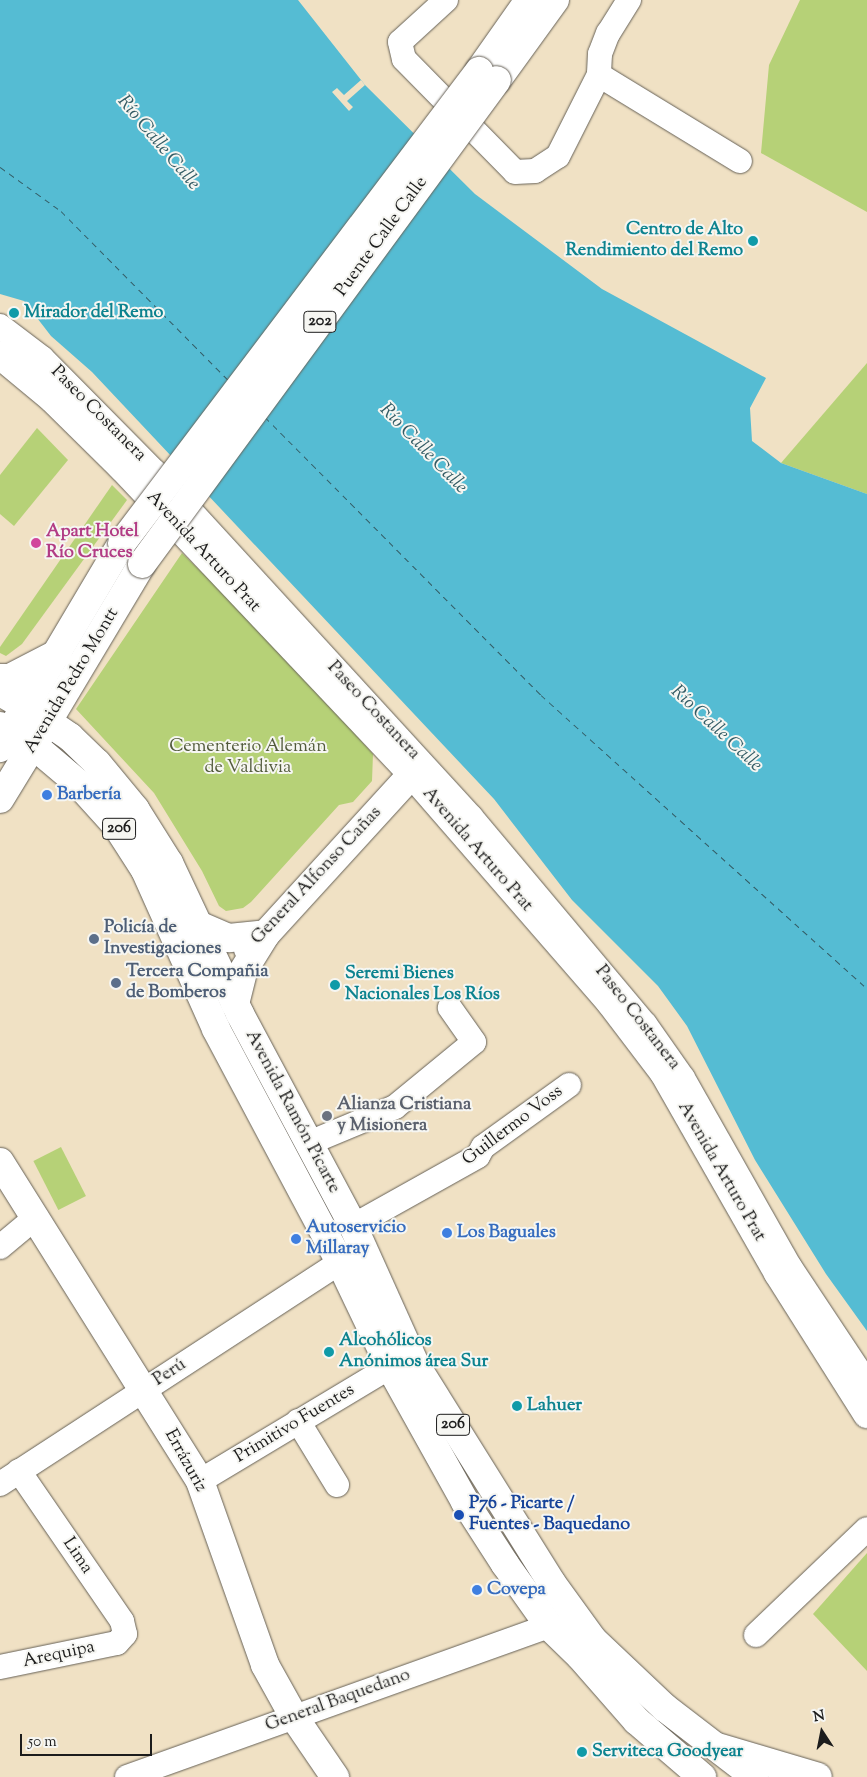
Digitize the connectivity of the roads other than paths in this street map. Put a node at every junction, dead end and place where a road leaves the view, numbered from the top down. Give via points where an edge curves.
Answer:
1 (446, 0) edge
2 (529, 0) edge
3 (555, 0) edge
4 (629, 0) edge
5 (599, 75) junction
6 (488, 76) junction
7 (740, 161) dead end
8 (0, 326) edge
9 (0, 355) edge
10 (122, 543) joint
11 (142, 564) joint
12 (58, 653) junction
13 (0, 678) edge
14 (0, 692) edge
15 (37, 714) junction
16 (11, 738) edge
17 (412, 774) junction
18 (0, 798) edge
19 (198, 925) junction
20 (266, 934) junction
21 (223, 980) junction
22 (235, 1004) junction
23 (450, 1008) dead end
24 (216, 1029) junction
25 (569, 1085) dead end
26 (309, 1143) junction
27 (0, 1162) edge
28 (36, 1217) junction
29 (353, 1226) junction
30 (0, 1247) edge
31 (340, 1262) junction
32 (390, 1367) junction
33 (867, 1383) edge
34 (144, 1390) junction
35 (867, 1414) edge
36 (298, 1421) junction
37 (10, 1478) edge
38 (200, 1481) junction
39 (338, 1485) dead end
40 (867, 1528) edge
41 (549, 1626) junction
42 (756, 1635) dead end
43 (117, 1643) joint
44 (0, 1668) edge
45 (294, 1716) junction
46 (714, 1746) junction
47 (693, 1775) edge
48 (127, 1777) edge
49 (335, 1777) edge
50 (755, 1777) edge
51 (818, 1777) edge

1 - 5 street via 400,42 404,59 515,172 535,171 558,156
2 - 6 main road, 202
3 - 6 main road, 202
4 - 5 street via 608,33 600,54
5 - 7 street
6 - 10 main road, Puente Calle Calle / 202, bridge
6 - 11 main road, Puente Calle Calle / 202, bridge
8 - 33 street, Paseo Costanera via 42,358 155,472 470,816 645,1024 684,1078 790,1267
9 - 17 main road, Avenida Arturo Prat via 53,399 122,467
10 - 12 main road, Avenida Pedro Montt / 202
11 - 15 main road, Avenida Pedro Montt / 202
12 - 13 main road via 10,678
12 - 15 main road, Avenida Pedro Montt / 202
14 - 15 main road, Avenida Ramón Picarte
15 - 16 main road, Avenida Pedro Montt / 202
15 - 19 main road, Avenida Ramón Picarte / 206 via 97,763 135,809 169,863
16 - 18 main road, Avenida Pedro Montt
16 - 24 main road, Avenida Ramón Picarte / 206 via 78,783 132,847 157,893
17 - 20 main road, General Alfonso Cañas
17 - 35 main road, Avenida Arturo Prat via 610,1002 664,1073 778,1273
19 - 20 main road via 229,938
19 - 21 main road, Avenida Ramón Picarte / 206
20 - 21 main road, General Alfonso Cañas via 240,956
20 - 22 main road via 243,971
21 - 22 main road, Avenida Ramón Picarte / 206
21 - 24 main road
22 - 26 main road, Avenida Ramón Picarte / 206
23 - 26 street via 474,1042 395,1107
24 - 31 main road, Avenida Ramón Picarte / 206
25 - 29 street, Guillermo Voss via 483,1146 478,1156
26 - 29 main road, Avenida Ramón Picarte / 206
27 - 28 main road, Errázuriz
28 - 30 street
28 - 34 main road, Errázuriz
29 - 46 main road, Avenida Ramón Picarte / 206 via 415,1364 551,1582 593,1640 665,1708
31 - 32 main road, Avenida Ramón Picarte / 206
31 - 34 street, Perú
32 - 36 street, Primitivo Fuentes
32 - 41 main road, Avenida Ramón Picarte / 206 via 465,1502
34 - 37 street, Perú
34 - 38 main road, Errázuriz
36 - 38 street, Primitivo Fuentes
36 - 39 street
37 - 43 street, Lima via 122,1621 124,1634
38 - 45 main road, Errázuriz via 265,1665
40 - 42 street
41 - 45 street, General Baquedano
41 - 47 main road, Avenida Ramón Picarte / 206
43 - 44 street, Arequipa
45 - 48 street, General Baquedano
45 - 49 main road, Errázuriz
46 - 47 street
46 - 50 main road, Avenida Ramón Picarte / 206
46 - 51 main road

